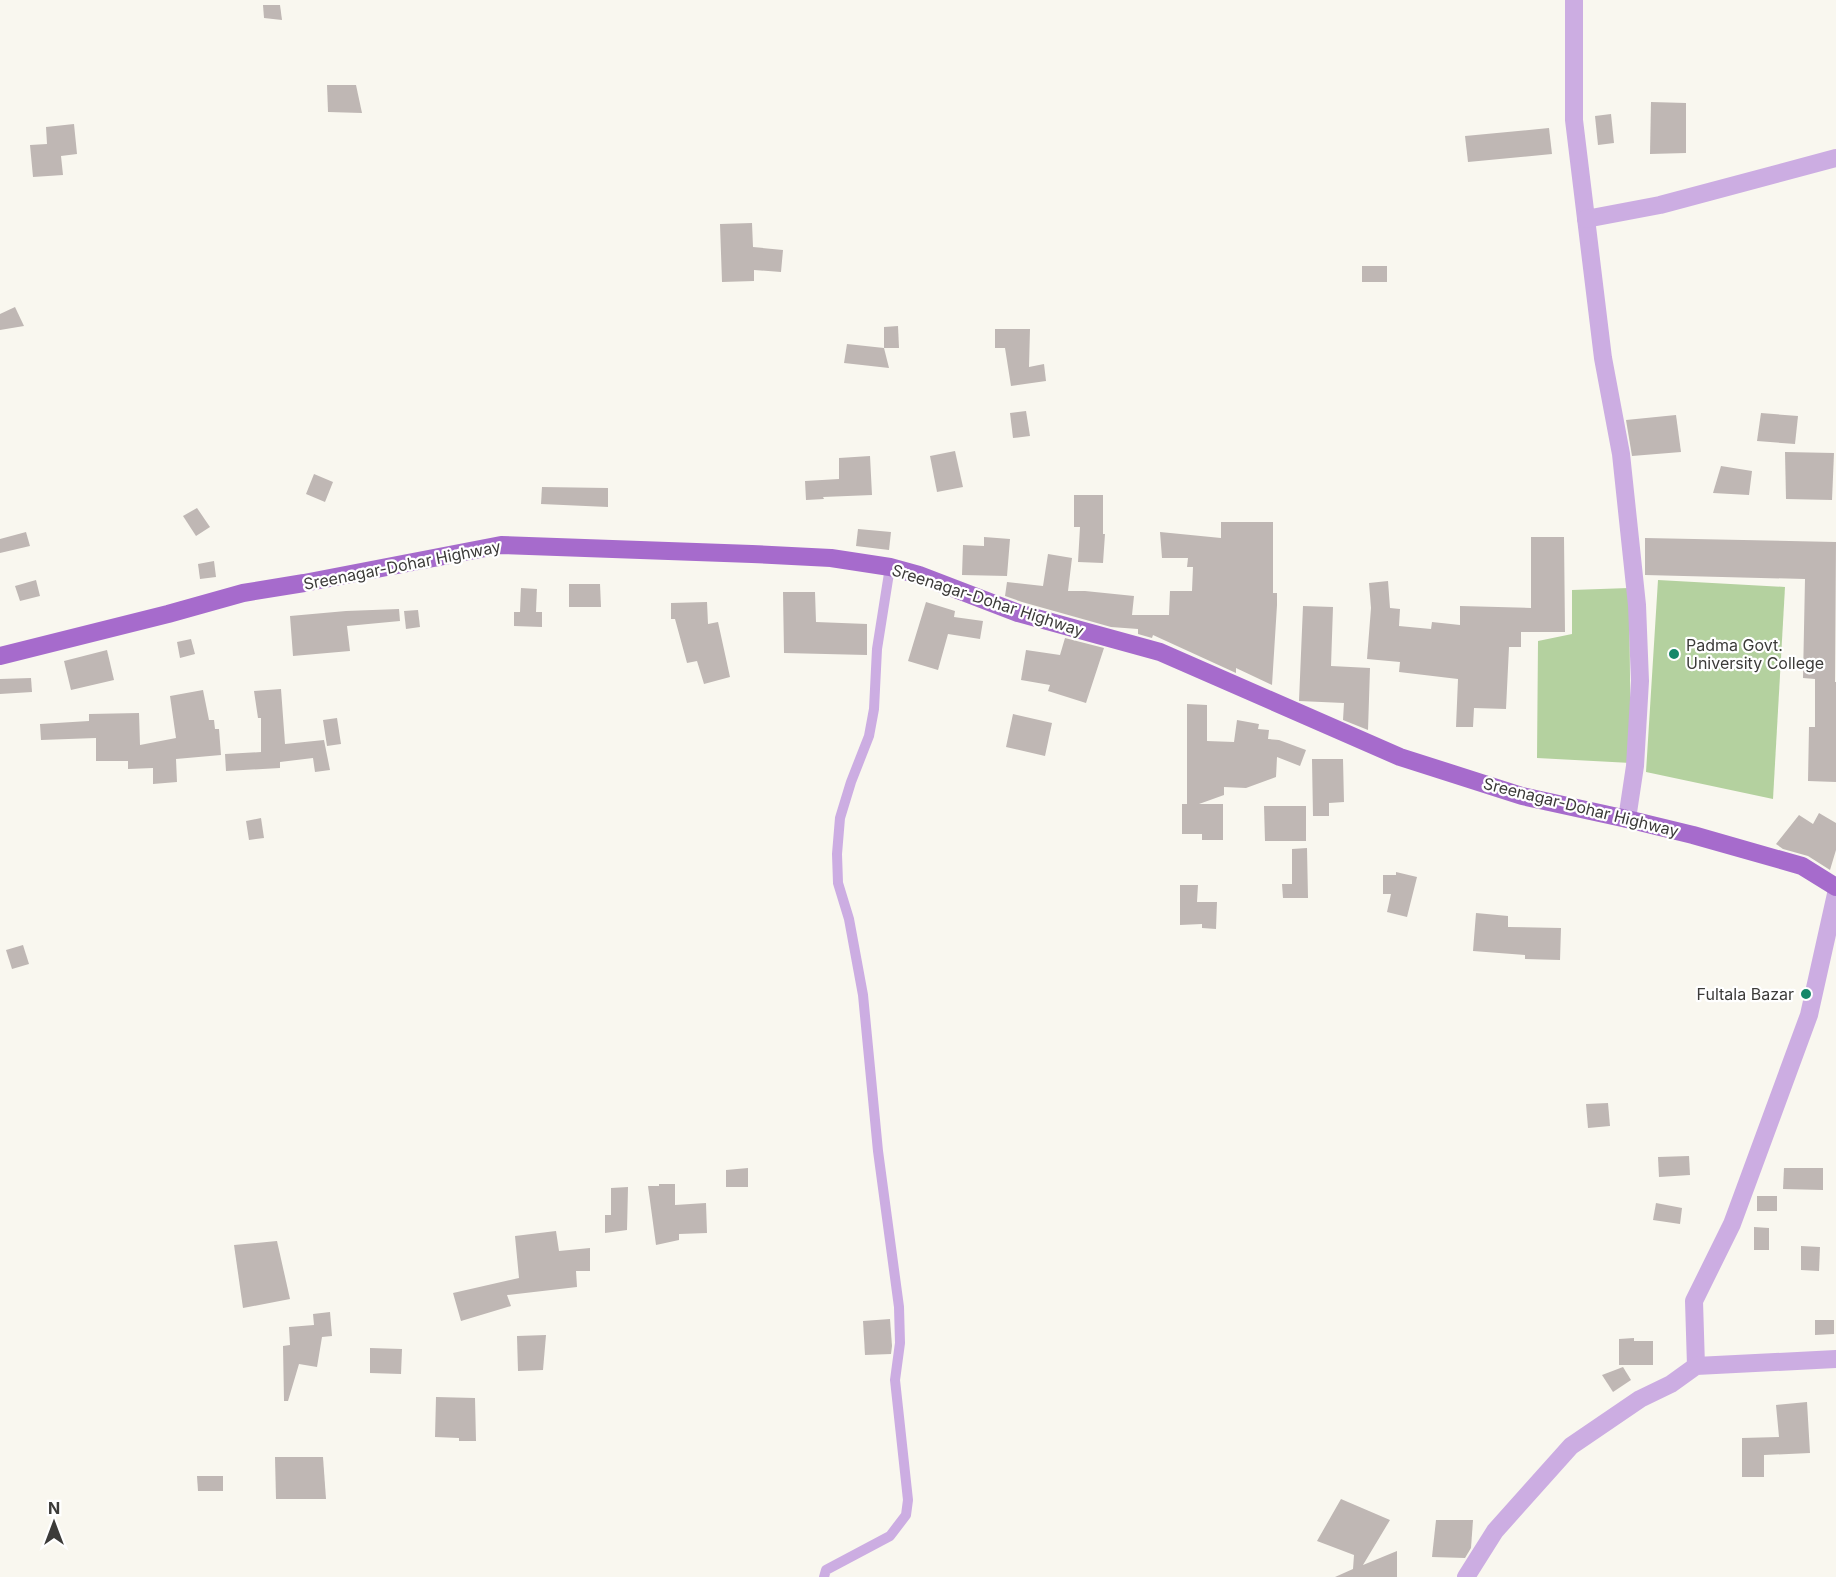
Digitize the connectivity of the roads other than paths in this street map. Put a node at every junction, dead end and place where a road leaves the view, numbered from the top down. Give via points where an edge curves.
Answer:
1 (1574, 0) edge
2 (1836, 158) edge
3 (1586, 219) junction
4 (890, 567) junction
5 (0, 656) edge
6 (1627, 819) junction
7 (1836, 887) edge
8 (1836, 894) edge
9 (1836, 1359) edge
10 (1695, 1366) junction
11 (824, 1577) edge
12 (1466, 1577) edge

1 - 3 street via 1574,120
2 - 3 street via 1660,205
3 - 6 street via 1603,358 1621,454 1637,605 1640,681
4 - 5 main road, Sreenagar-Dohar Highway via 831,558 501,544 243,593
4 - 6 main road, Sreenagar-Dohar Highway via 1018,612 1160,652 1400,757 1522,796
4 - 11 lane via 877,649 874,709 840,818 837,854 838,883 863,995 899,1307 895,1380 908,1500 906,1515 890,1536 826,1570
6 - 7 main road, Sreenagar-Dohar Highway via 1802,866
8 - 10 street via 1809,1016 1732,1224 1694,1301
9 - 10 street
10 - 12 street via 1571,1446 1495,1531

